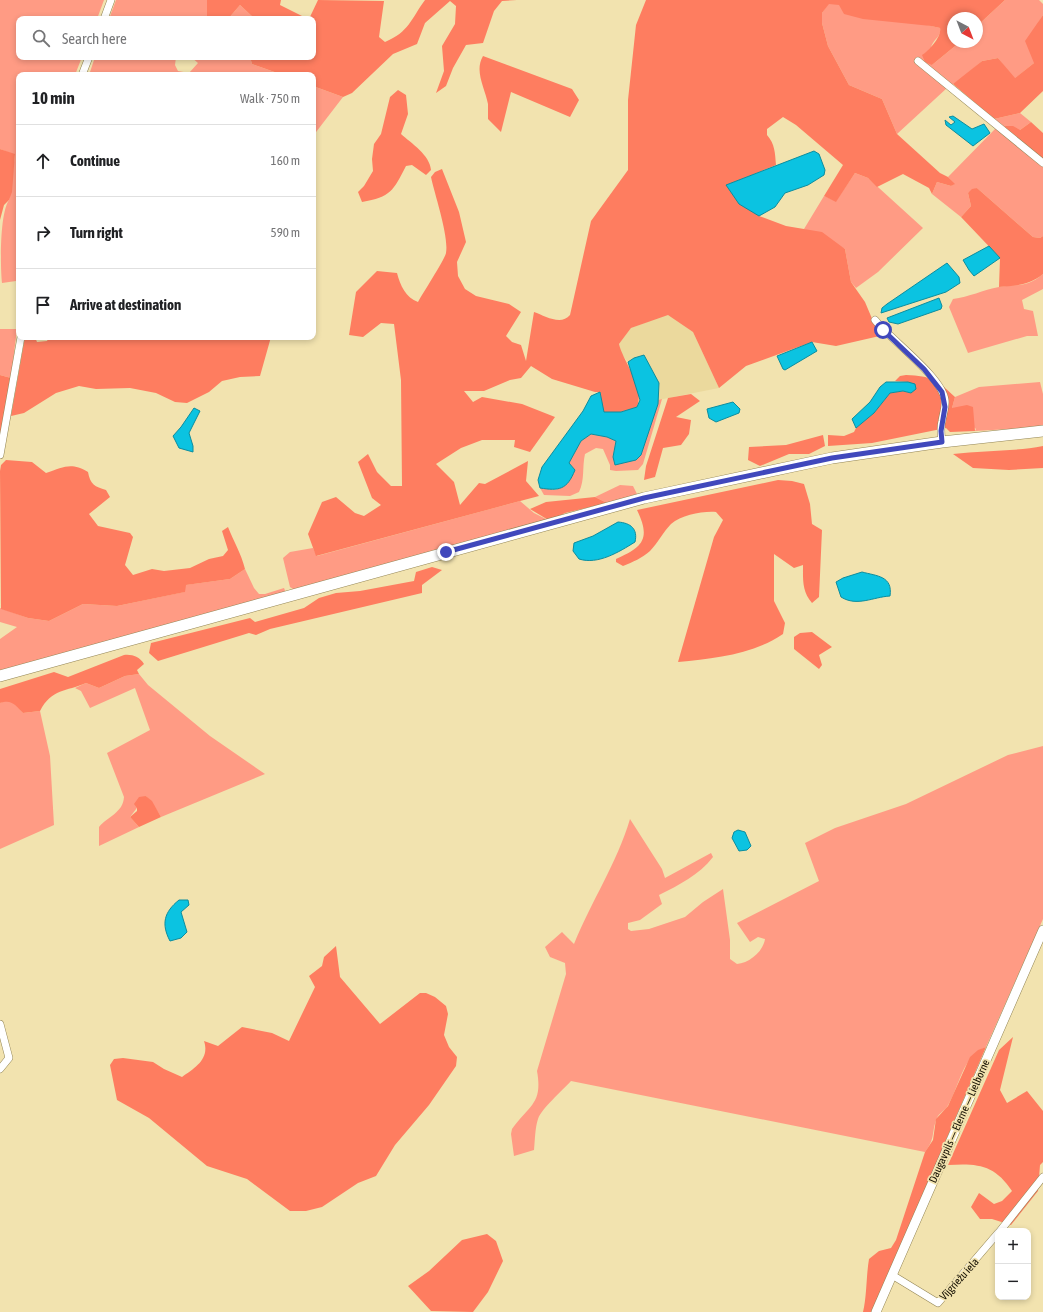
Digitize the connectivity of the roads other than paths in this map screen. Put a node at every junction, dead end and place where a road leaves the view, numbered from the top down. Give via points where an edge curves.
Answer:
1 (111, 0) edge
2 (105, 16) edge
3 (88, 60) edge
4 (918, 61) dead end
5 (83, 72) edge
6 (1043, 163) edge
7 (875, 320) dead end
8 (20, 340) edge
9 (1043, 431) edge
10 (942, 442) junction
11 (0, 455) edge
12 (0, 676) edge
13 (1043, 930) edge
14 (0, 1024) edge
15 (0, 1069) edge
16 (1043, 1177) edge
17 (1002, 1228) edge
18 (995, 1237) edge
19 (892, 1275) junction
20 (876, 1312) edge

1 - 2 street
3 - 5 street
4 - 6 street
7 - 10 street via 924,369 942,392 945,407 941,426
8 - 11 street
9 - 10 main road
10 - 12 main road via 832,458 644,498
13 - 19 main road, Daugavpils — Elerne — Lielborne
14 - 15 street via 9,1058
16 - 17 street, Vījgriežu iela
18 - 19 street, Vījgriežu iela via 938,1303
19 - 20 main road, Daugavpils — Elerne — Lielborne

